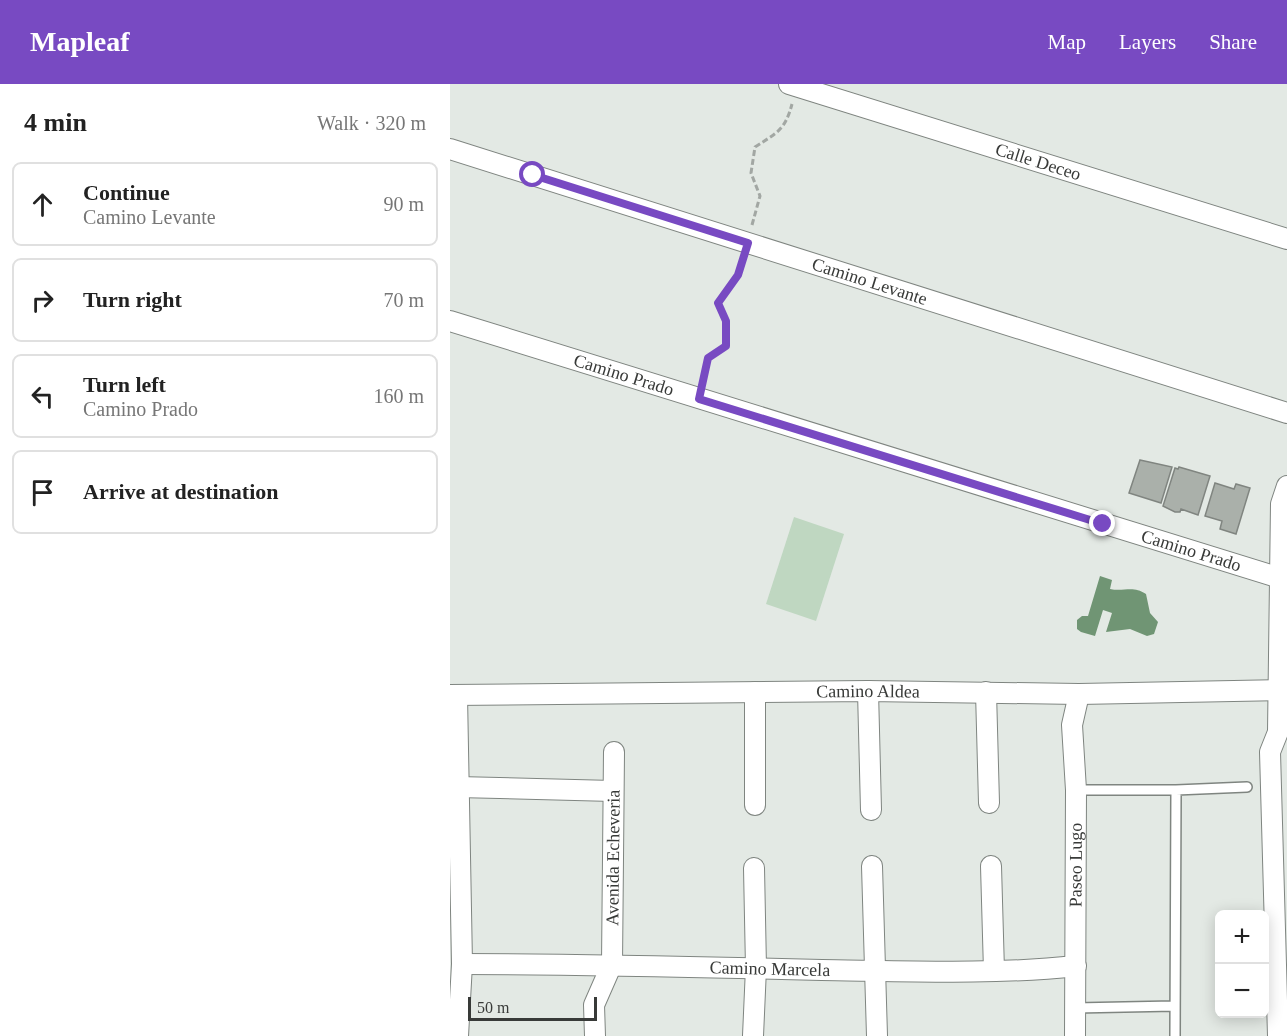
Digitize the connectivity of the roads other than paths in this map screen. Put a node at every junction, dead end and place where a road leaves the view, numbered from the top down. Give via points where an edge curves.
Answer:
1 (793, 85) edge
2 (450, 149) edge
3 (1287, 239) edge
4 (450, 321) edge
5 (1287, 413) edge
6 (1287, 486) edge
7 (1280, 578) junction
8 (1283, 690) edge
9 (868, 691) junction
10 (755, 692) junction
11 (986, 692) junction
12 (1079, 694) junction
13 (454, 695) edge
14 (1283, 738) edge
15 (614, 752) dead end
16 (457, 787) junction
17 (1247, 787) dead end
18 (1076, 790) junction
19 (1176, 790) junction
20 (614, 791) junction
21 (989, 803) dead end
22 (754, 805) dead end
23 (870, 810) dead end
24 (1279, 843) edge
25 (872, 866) dead end
26 (991, 866) dead end
27 (754, 868) dead end
28 (462, 964) junction
29 (612, 964) junction
30 (1076, 966) junction
31 (756, 968) junction
32 (874, 971) junction
33 (994, 971) junction
34 (1174, 1006) junction
35 (1075, 1008) junction
36 (458, 1036) edge
37 (595, 1036) edge
38 (753, 1036) edge
39 (876, 1036) edge
40 (1075, 1036) edge
41 (1175, 1036) edge
42 (1278, 1036) edge

1 - 3 street, Calle Deceo
2 - 5 street, Camino Levante
4 - 7 street, Camino Prado
6 - 7 street via 1281,504
7 - 8 street
8 - 12 street, Camino Aldea
8 - 14 street
9 - 10 street, Camino Aldea
9 - 11 street, Camino Aldea
9 - 23 street
10 - 13 street, Camino Aldea
10 - 22 street
11 - 12 street, Camino Aldea
11 - 21 street
12 - 18 street, Paseo Lugo via 1072,725
13 - 16 street
14 - 24 street via 1270,752
15 - 20 street, Avenida Echeveria
16 - 20 street
16 - 28 street
17 - 19 lane
18 - 19 lane
18 - 30 street, Paseo Lugo
19 - 34 lane
20 - 29 street, Avenida Echeveria
24 - 42 street
25 - 32 street
26 - 33 street
27 - 31 street
28 - 29 street, Camino Marcela
28 - 36 street
29 - 31 street, Camino Marcela
29 - 37 street via 594,1005
30 - 33 street, Camino Marcela
30 - 35 street, Paseo Lugo
31 - 32 street, Camino Marcela
31 - 38 street
32 - 33 street, Camino Marcela
32 - 39 street
34 - 35 lane
34 - 41 lane
35 - 40 street, Paseo Lugo

